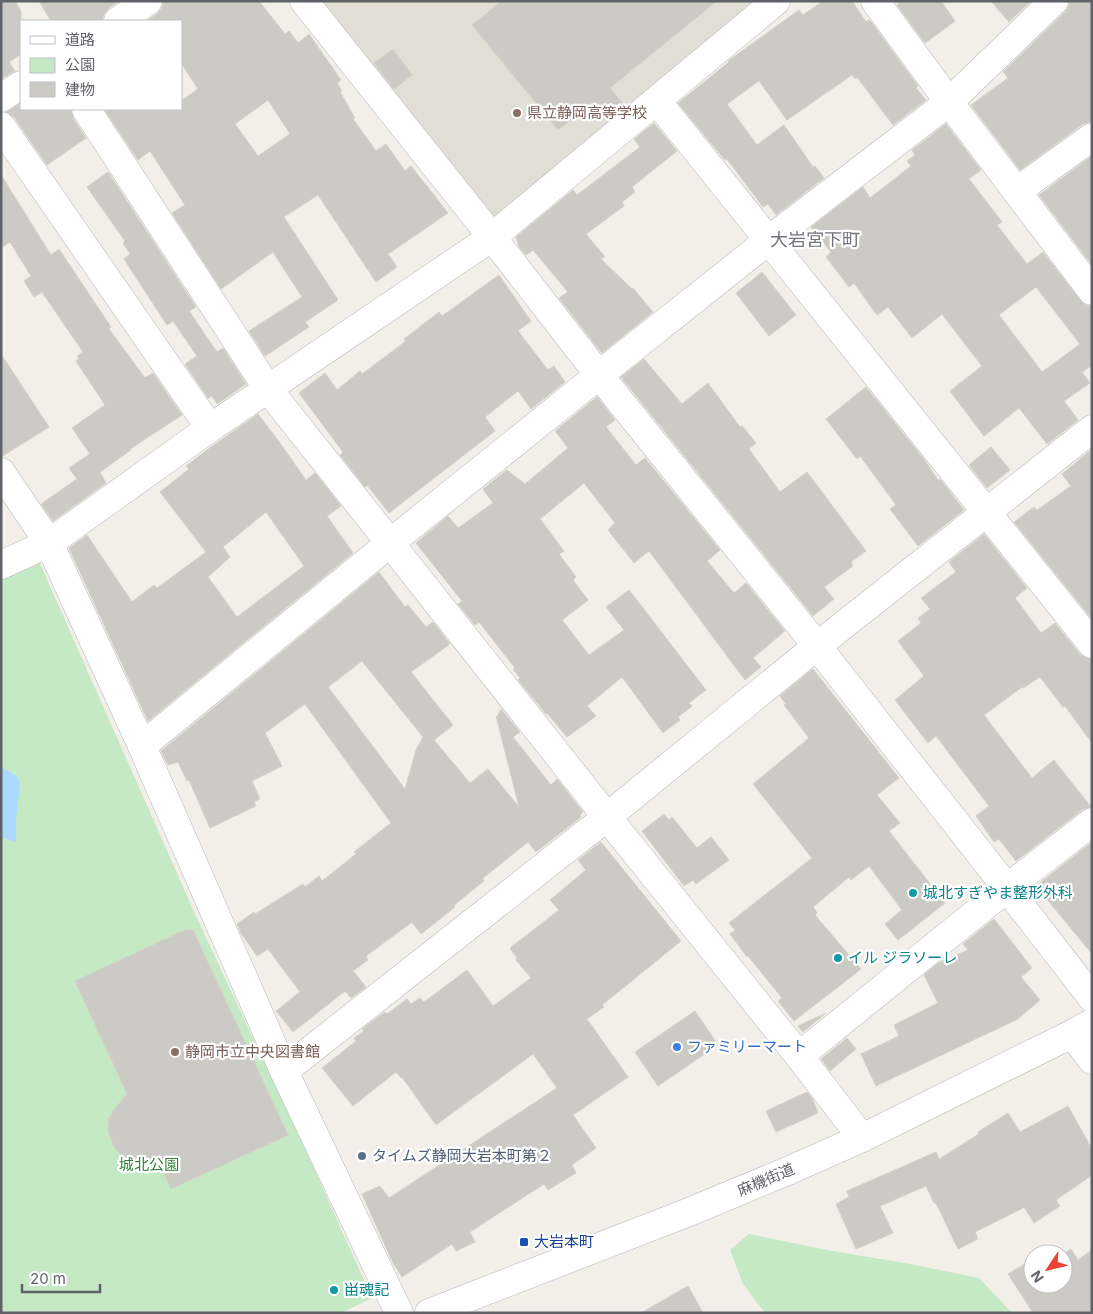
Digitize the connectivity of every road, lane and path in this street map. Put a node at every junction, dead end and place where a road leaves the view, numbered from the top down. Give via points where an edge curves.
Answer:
1 (148, 1) edge
2 (304, 1) edge
3 (776, 1) edge
4 (876, 1) edge
5 (1054, 1) edge
6 (118, 13) edge
7 (20, 86) edge
8 (1, 98) edge
9 (657, 100) junction
10 (949, 102) junction
11 (87, 110) edge
12 (1, 126) edge
13 (1092, 137) edge
14 (1016, 191) junction
15 (492, 237) junction
16 (769, 240) junction
17 (1092, 291) edge
18 (599, 375) junction
19 (268, 389) junction
20 (210, 428) junction
21 (1092, 429) edge
22 (1, 472) edge
23 (986, 511) junction
24 (49, 543) junction
25 (390, 543) junction
26 (1, 565) edge
27 (1092, 644) edge
28 (817, 646) junction
29 (142, 746) junction
30 (607, 817) junction
31 (1092, 822) edge
32 (1007, 888) junction
33 (1092, 998) edge
34 (1082, 1028) edge
35 (799, 1056) junction
36 (1092, 1060) edge
37 (284, 1071) junction
38 (862, 1138) junction
39 (399, 1313) edge
40 (429, 1313) edge

1 - 6 street
2 - 15 street
3 - 9 street
4 - 10 street
5 - 10 street
7 - 8 street
9 - 15 street
9 - 16 street
10 - 14 street
10 - 16 street
11 - 19 street
12 - 20 street
13 - 14 street
14 - 17 street
15 - 18 street
15 - 19 street
16 - 18 street
16 - 23 street
18 - 25 street
18 - 28 street
19 - 20 street
19 - 25 street
20 - 24 street
21 - 23 street
22 - 24 street
23 - 27 street
23 - 28 street
24 - 26 street
24 - 29 street
25 - 29 street
25 - 30 street
28 - 30 street
28 - 32 street
29 - 37 street
30 - 35 street
30 - 37 street
31 - 32 street
32 - 33 street
32 - 35 street
34 - 36 street
34 - 38 street, 麻機街道
35 - 38 street
37 - 39 street
38 - 40 street, 麻機街道 via 689,1212

